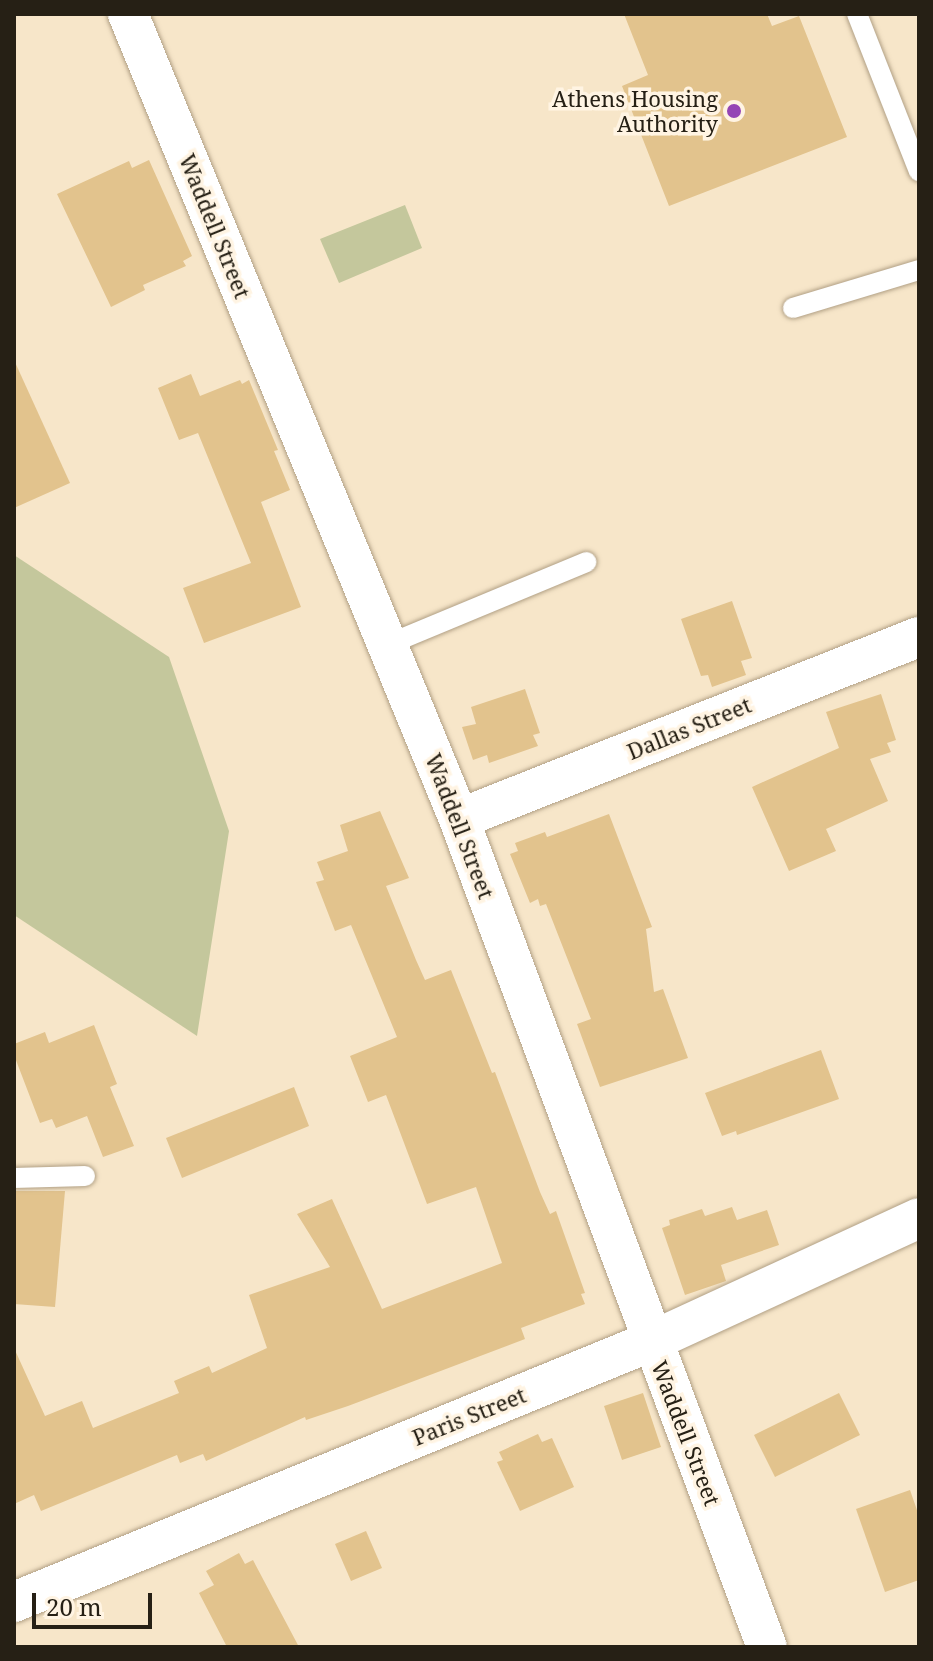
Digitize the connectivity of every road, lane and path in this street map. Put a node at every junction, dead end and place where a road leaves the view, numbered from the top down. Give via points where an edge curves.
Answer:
1 (128, 14) edge
2 (857, 14) edge
3 (919, 171) edge
4 (919, 270) edge
5 (793, 308) dead end
6 (586, 562) dead end
7 (919, 637) edge
8 (387, 645) junction
9 (459, 819) junction
10 (85, 1176) dead end
11 (14, 1178) edge
12 (919, 1218) edge
13 (652, 1341) junction
14 (14, 1602) edge
15 (767, 1647) edge

1 - 8 street, Waddell Street
2 - 3 lane
4 - 5 lane
6 - 8 lane
7 - 9 street, Dallas Street
8 - 9 street, Waddell Street
9 - 13 street, Waddell Street
10 - 11 lane
12 - 13 street, Paris Street
13 - 14 street, Paris Street
13 - 15 street, Waddell Street

